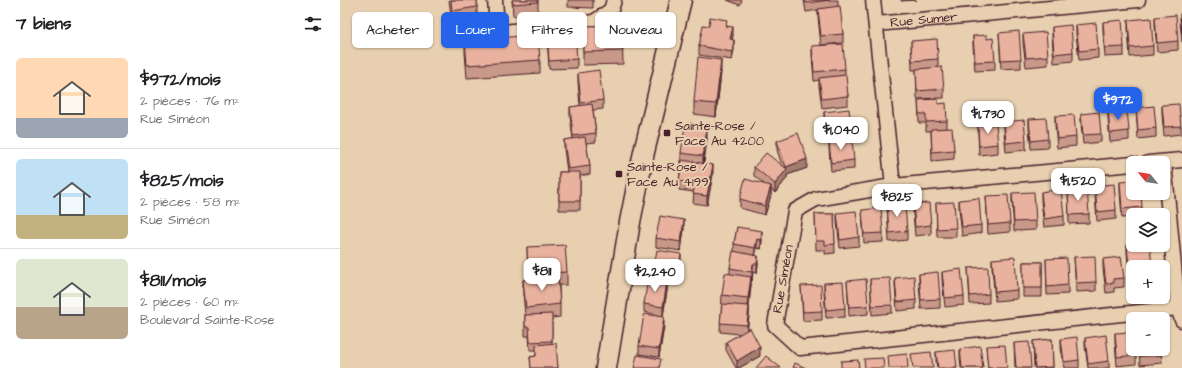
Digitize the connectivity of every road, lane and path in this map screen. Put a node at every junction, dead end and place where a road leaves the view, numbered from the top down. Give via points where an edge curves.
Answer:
1 (495, 0) edge
2 (614, 0) edge
3 (681, 0) edge
4 (873, 0) edge
5 (1138, 0) edge
6 (876, 24) junction
7 (1182, 160) edge
8 (1170, 161) edge
9 (1126, 165) edge
10 (893, 186) junction
11 (1168, 200) edge
12 (1180, 314) edge
13 (606, 368) edge

1 - 2 street via 497,26 503,32 594,22 611,10
3 - 13 street via 642,160
4 - 6 street
5 - 6 street, Rue Sumer
6 - 10 street
7 - 8 street
9 - 10 street, Rue Siméon
10 - 12 street, Rue Siméon via 816,200 795,211 775,325 800,348
11 - 12 street

